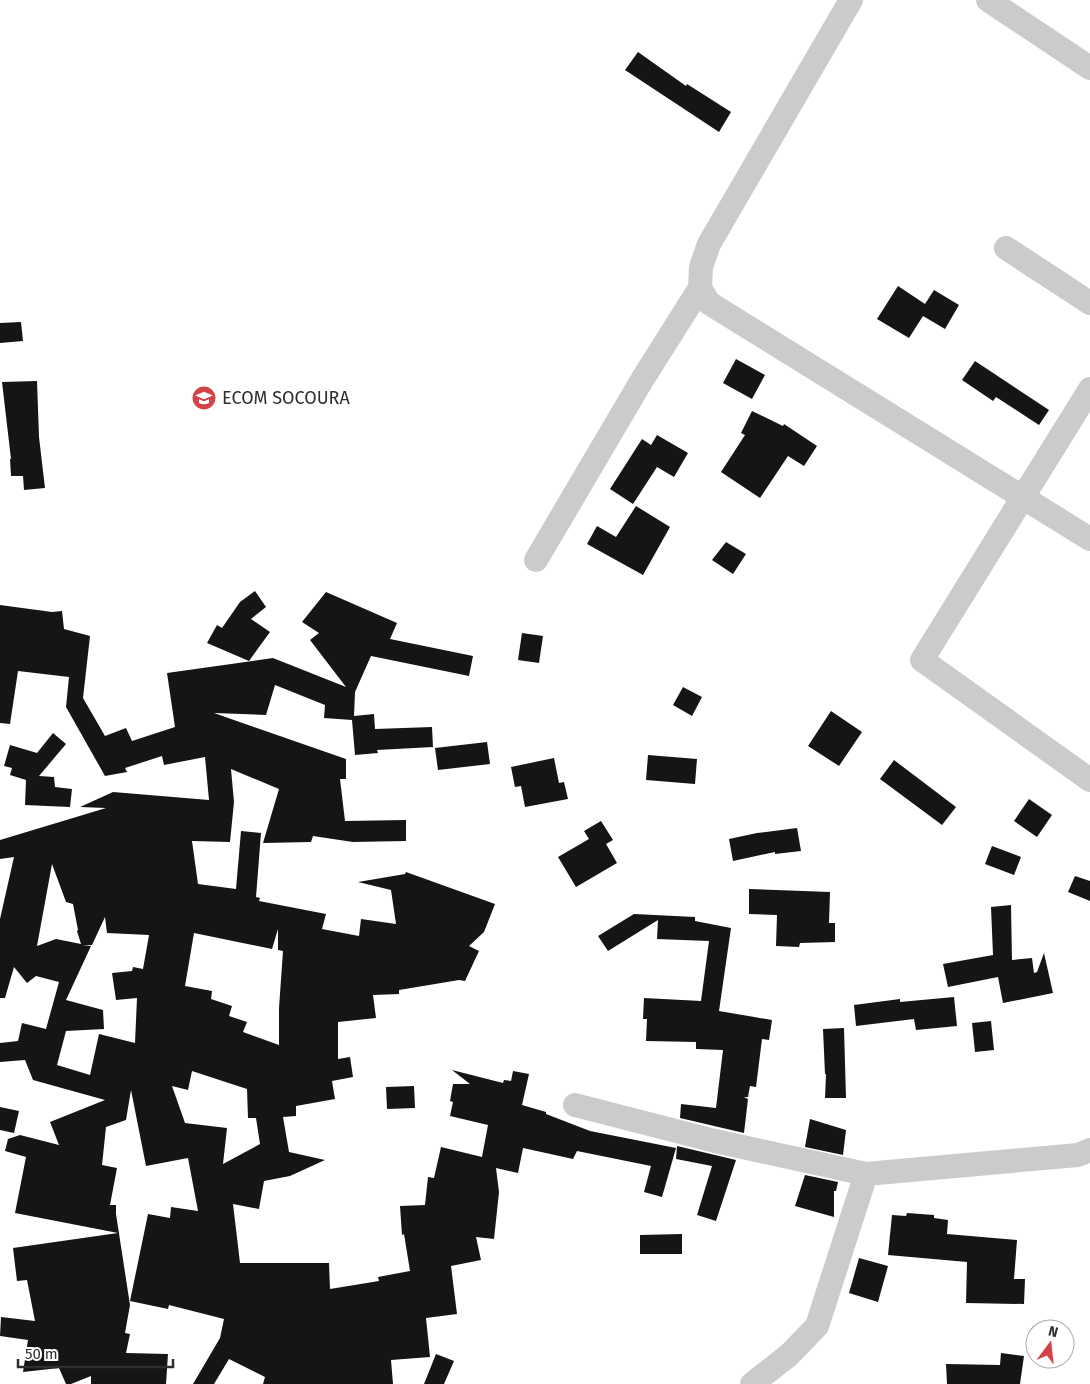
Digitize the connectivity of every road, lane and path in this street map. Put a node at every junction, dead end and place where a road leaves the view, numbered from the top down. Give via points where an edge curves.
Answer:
1 (851, 0) edge
2 (988, 0) edge
3 (1090, 68) edge
4 (1006, 248) dead end
5 (700, 288) junction
6 (1090, 303) edge
7 (1090, 389) edge
8 (1024, 496) junction
9 (1090, 538) edge
10 (536, 560) dead end
11 (1090, 780) edge
12 (575, 1105) dead end
13 (1090, 1150) edge
14 (866, 1174) junction
15 (752, 1384) edge

1 - 5 street via 709,244 701,267
2 - 3 street
4 - 6 street
5 - 8 street via 709,303
5 - 10 street
7 - 8 street
8 - 9 street
8 - 11 street via 922,660
12 - 14 street via 715,1141
13 - 14 street via 1078,1155
14 - 15 street via 817,1326 789,1355

